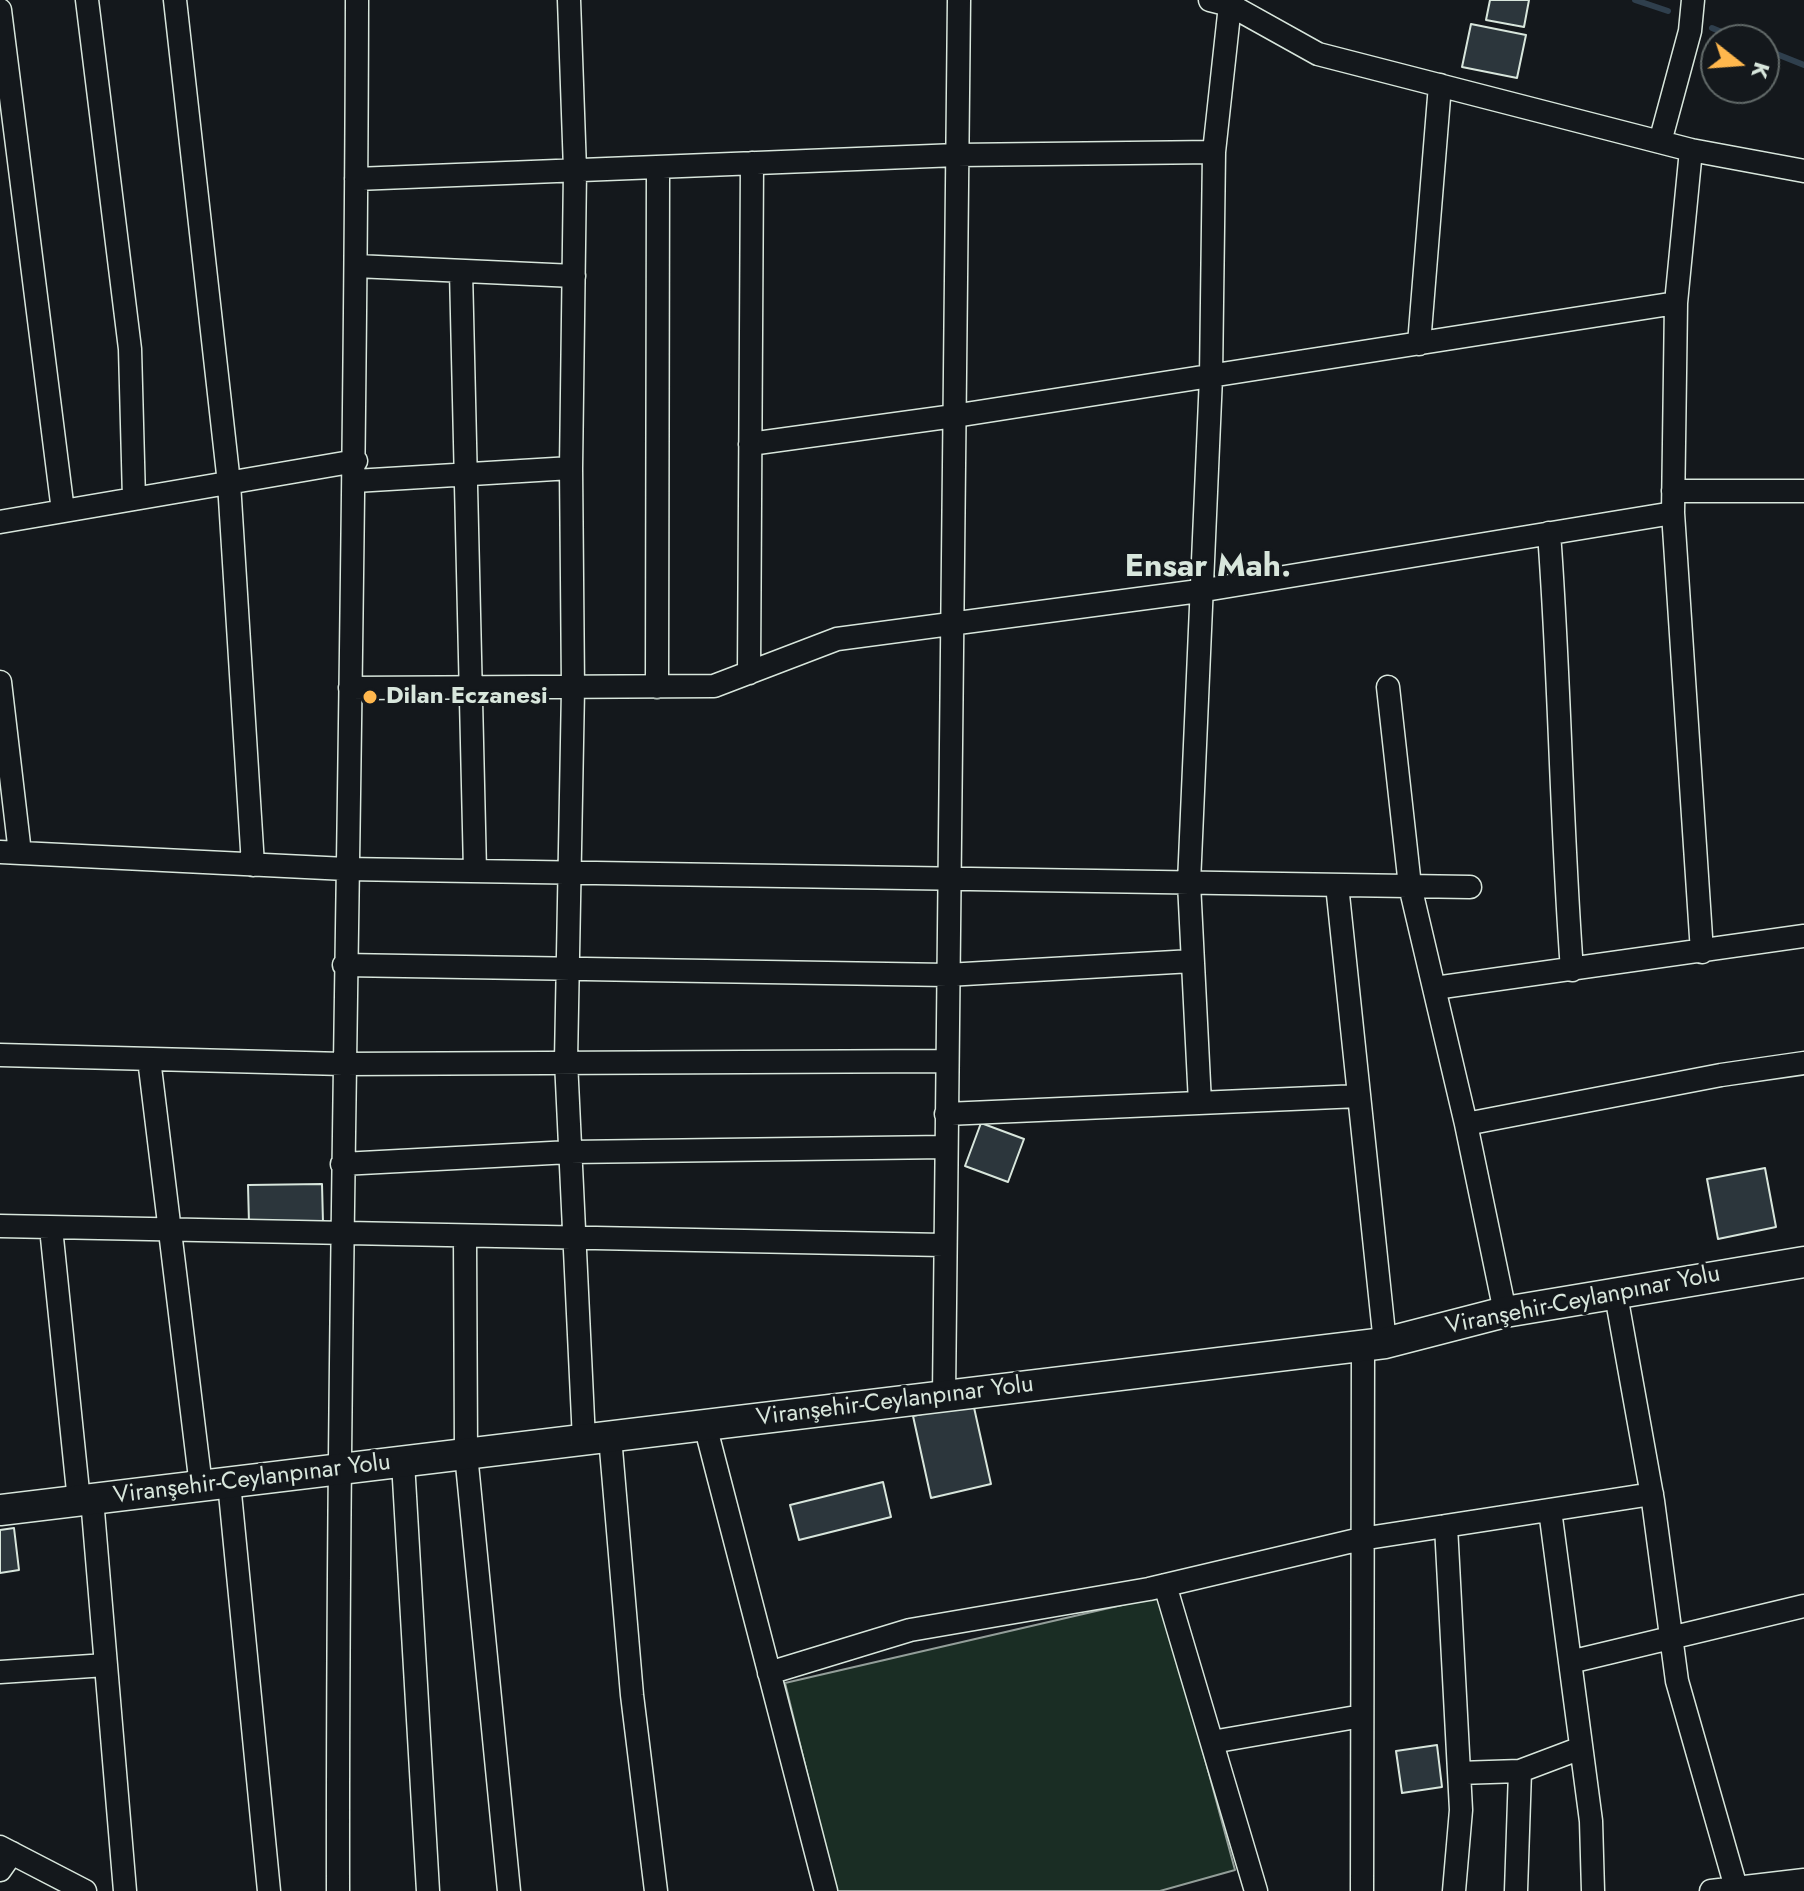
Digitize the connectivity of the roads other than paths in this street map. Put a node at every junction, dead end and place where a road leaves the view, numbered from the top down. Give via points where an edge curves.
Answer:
1 (87, 0) edge
2 (175, 0) edge
3 (357, 0) edge
4 (569, 0) edge
5 (959, 0) edge
6 (1693, 0) edge
7 (1220, 3) edge
8 (0, 10) edge
9 (1440, 85) junction
10 (1660, 142) junction
11 (1691, 150) junction
12 (1214, 152) junction
13 (957, 155) junction
14 (752, 163) junction
15 (658, 167) junction
16 (575, 170) junction
17 (1804, 171) edge
18 (356, 179) junction
19 (356, 266) junction
20 (461, 271) junction
21 (574, 276) junction
22 (1676, 303) junction
23 (1419, 344) junction
24 (1211, 377) junction
25 (954, 416) junction
26 (750, 444) junction
27 (571, 468) junction
28 (355, 471) junction
29 (467, 474) junction
30 (229, 483) junction
31 (1804, 491) edge
32 (134, 499) junction
33 (1673, 502) junction
34 (63, 511) junction
35 (0, 522) edge
36 (1549, 533) junction
37 (1199, 591) junction
38 (951, 624) junction
39 (749, 673) junction
40 (0, 682) edge
41 (657, 687) junction
42 (1388, 687) dead end
43 (350, 688) junction
44 (472, 688) junction
45 (573, 689) junction
46 (10, 852) edge
47 (253, 865) junction
48 (346, 869) junction
49 (475, 871) junction
50 (570, 873) junction
51 (947, 879) junction
52 (1189, 883) junction
53 (1337, 885) junction
54 (1410, 886) junction
55 (1470, 887) dead end
56 (1804, 936) edge
57 (1702, 952) junction
58 (1192, 961) junction
59 (344, 965) junction
60 (567, 969) junction
61 (1572, 970) junction
62 (947, 975) junction
63 (1435, 988) junction
64 (0, 1055) edge
65 (149, 1059) junction
66 (566, 1061) junction
67 (946, 1061) junction
68 (1804, 1063) edge
69 (343, 1064) junction
70 (1359, 1096) junction
71 (1200, 1103) junction
72 (946, 1114) junction
73 (1466, 1124) junction
74 (945, 1147) junction
75 (570, 1152) junction
76 (342, 1164) junction
77 (0, 1226) edge
78 (51, 1228) junction
79 (169, 1232) junction
80 (341, 1234) junction
81 (465, 1237) junction
82 (574, 1239) junction
83 (943, 1245) junction
84 (1798, 1260) edge
85 (1616, 1295) junction
86 (1505, 1312) junction
87 (1374, 1344) junction
88 (944, 1396) junction
89 (705, 1425) junction
90 (597, 1438) junction
91 (466, 1454) junction
92 (403, 1462) junction
93 (338, 1469) junction
94 (215, 1484) junction
95 (1652, 1494) junction
96 (86, 1500) junction
97 (0, 1510) edge
98 (1550, 1510) junction
99 (1446, 1526) junction
100 (1361, 1539) junction
101 (1165, 1585) junction
102 (1804, 1606) edge
103 (1671, 1637) junction
104 (1570, 1662) junction
105 (106, 1665) junction
106 (0, 1672) edge
107 (769, 1673) junction
108 (1362, 1716) junction
109 (1212, 1742) junction
110 (1581, 1748) junction
111 (1520, 1771) junction
112 (1459, 1773) junction
113 (4, 1856) edge
114 (1804, 1880) edge
115 (1736, 1889) edge
116 (85, 1891) edge
117 (125, 1891) edge
118 (269, 1891) edge
119 (338, 1891) edge
120 (428, 1891) edge
121 (509, 1891) edge
122 (656, 1891) edge
123 (826, 1891) edge
124 (1256, 1891) edge
125 (1362, 1891) edge
126 (1454, 1891) edge
127 (1516, 1891) edge
128 (1593, 1891) edge
129 (1711, 1891) edge

1 - 32 street via 130,349
2 - 30 street
3 - 18 street
4 - 16 street
5 - 13 street
6 - 10 street via 1690,31
7 - 9 street via 1318,54
7 - 12 street
8 - 34 street
9 - 10 street
9 - 23 street
10 - 11 street
11 - 17 street
11 - 22 street
12 - 13 street
12 - 24 street
13 - 14 street
13 - 25 street
14 - 15 street
14 - 26 street
15 - 16 street
15 - 41 street
16 - 18 street
16 - 21 street
18 - 19 street
19 - 20 street
19 - 28 street
20 - 21 street
20 - 29 street
21 - 27 street
22 - 23 street
22 - 33 street
23 - 24 street
24 - 25 street
24 - 37 street
25 - 26 street
25 - 38 street
26 - 39 street
27 - 29 street
27 - 45 street
28 - 29 street
28 - 30 street
28 - 43 street
29 - 44 street
30 - 32 street
30 - 47 street
31 - 33 street
32 - 34 street
33 - 36 street
33 - 57 street
34 - 35 street
36 - 37 street
36 - 61 street
37 - 38 street
37 - 52 street
38 - 39 street via 837,639
38 - 51 street
39 - 41 street via 714,686
40 - 46 street
41 - 45 street
42 - 54 street
43 - 44 street
43 - 48 street
44 - 45 street
44 - 49 street
45 - 50 street
46 - 47 street
47 - 48 street
48 - 49 street
48 - 59 street
49 - 50 street
50 - 51 street
50 - 60 street
51 - 52 street
51 - 62 street
52 - 53 street
52 - 58 street
53 - 54 street
53 - 70 street
54 - 55 street
54 - 63 street
56 - 57 street
57 - 61 street
58 - 62 street
58 - 71 street
59 - 60 street
59 - 69 street
60 - 62 street
60 - 66 street
61 - 63 street
62 - 67 street
63 - 73 street
64 - 65 street
65 - 69 street
65 - 79 street
66 - 67 street
66 - 69 street
66 - 75 street
67 - 72 street
68 - 73 street
69 - 76 street
70 - 71 street
70 - 87 street
71 - 72 street
72 - 74 street
73 - 86 street
74 - 75 street
74 - 83 street
75 - 76 street
75 - 82 street
76 - 80 street
77 - 78 street
78 - 79 street
78 - 96 street
79 - 80 street
79 - 94 street
80 - 81 street
80 - 93 street
81 - 82 street
81 - 91 street
82 - 83 street
82 - 90 street
83 - 88 street
84 - 85 main road, Viranşehir-Ceylanpınar Yolu
85 - 86 main road, Viranşehir-Ceylanpınar Yolu
85 - 95 street
86 - 87 main road, Viranşehir-Ceylanpınar Yolu
87 - 88 main road, Viranşehir-Ceylanpınar Yolu
87 - 100 street
88 - 89 main road, Viranşehir-Ceylanpınar Yolu
89 - 90 main road, Viranşehir-Ceylanpınar Yolu
89 - 107 street
90 - 91 main road, Viranşehir-Ceylanpınar Yolu
90 - 122 street
91 - 92 main road, Viranşehir-Ceylanpınar Yolu
91 - 121 street
92 - 93 main road, Viranşehir-Ceylanpınar Yolu
92 - 120 street
93 - 94 main road, Viranşehir-Ceylanpınar Yolu
93 - 119 street
94 - 96 main road, Viranşehir-Ceylanpınar Yolu
94 - 118 street
95 - 98 street
95 - 103 street
96 - 97 main road, Viranşehir-Ceylanpınar Yolu
96 - 105 street
98 - 99 street
98 - 104 street
99 - 100 street
99 - 112 street
100 - 101 street
100 - 108 street
101 - 107 street via 910,1630
101 - 109 street
102 - 103 street
103 - 104 street
103 - 115 street via 1677,1681
104 - 110 street
105 - 106 street
105 - 117 street
107 - 123 street
108 - 109 street
108 - 125 street
109 - 124 street
110 - 111 street
110 - 128 street
111 - 112 street
111 - 127 street
112 - 126 street
113 - 116 street
114 - 115 street
115 - 129 street

